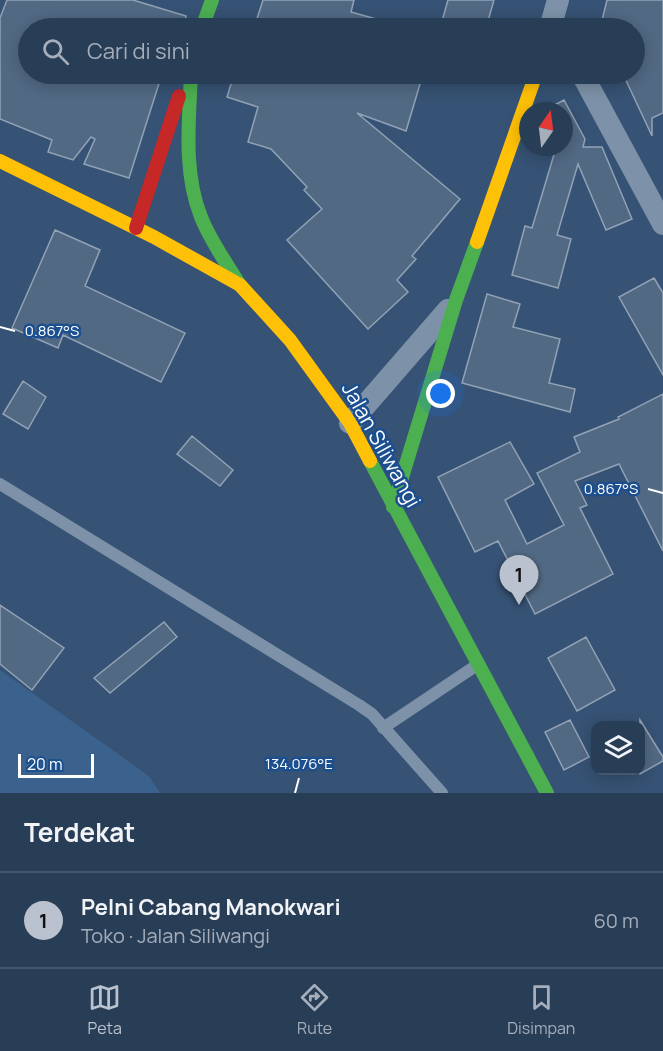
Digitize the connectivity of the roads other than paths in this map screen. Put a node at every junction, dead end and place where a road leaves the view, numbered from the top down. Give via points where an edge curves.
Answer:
1 (212, 0) edge
2 (206, 18) edge
3 (186, 84) edge
4 (189, 84) edge
5 (532, 84) edge
6 (587, 84) edge
7 (0, 161) edge
8 (663, 224) edge
9 (136, 228) junction
10 (240, 285) junction
11 (456, 300) junction
12 (350, 423) junction
13 (0, 484) edge
14 (393, 507) junction
15 (478, 664) junction
16 (383, 728) junction
17 (442, 793) edge
18 (547, 793) edge

1 - 2 main road
3 - 9 main road
4 - 10 main road via 189,176 208,232
5 - 11 main road
6 - 8 street
7 - 9 main road, Jalan Siliwangi
9 - 10 main road, Jalan Siliwangi
10 - 12 main road, Jalan Siliwangi via 302,354
11 - 12 street
11 - 14 main road
12 - 14 main road, Jalan Siliwangi
13 - 16 lane via 359,705
14 - 15 main road, Jalan Siliwangi
15 - 16 lane
15 - 18 main road, Jalan Siliwangi
16 - 17 lane

